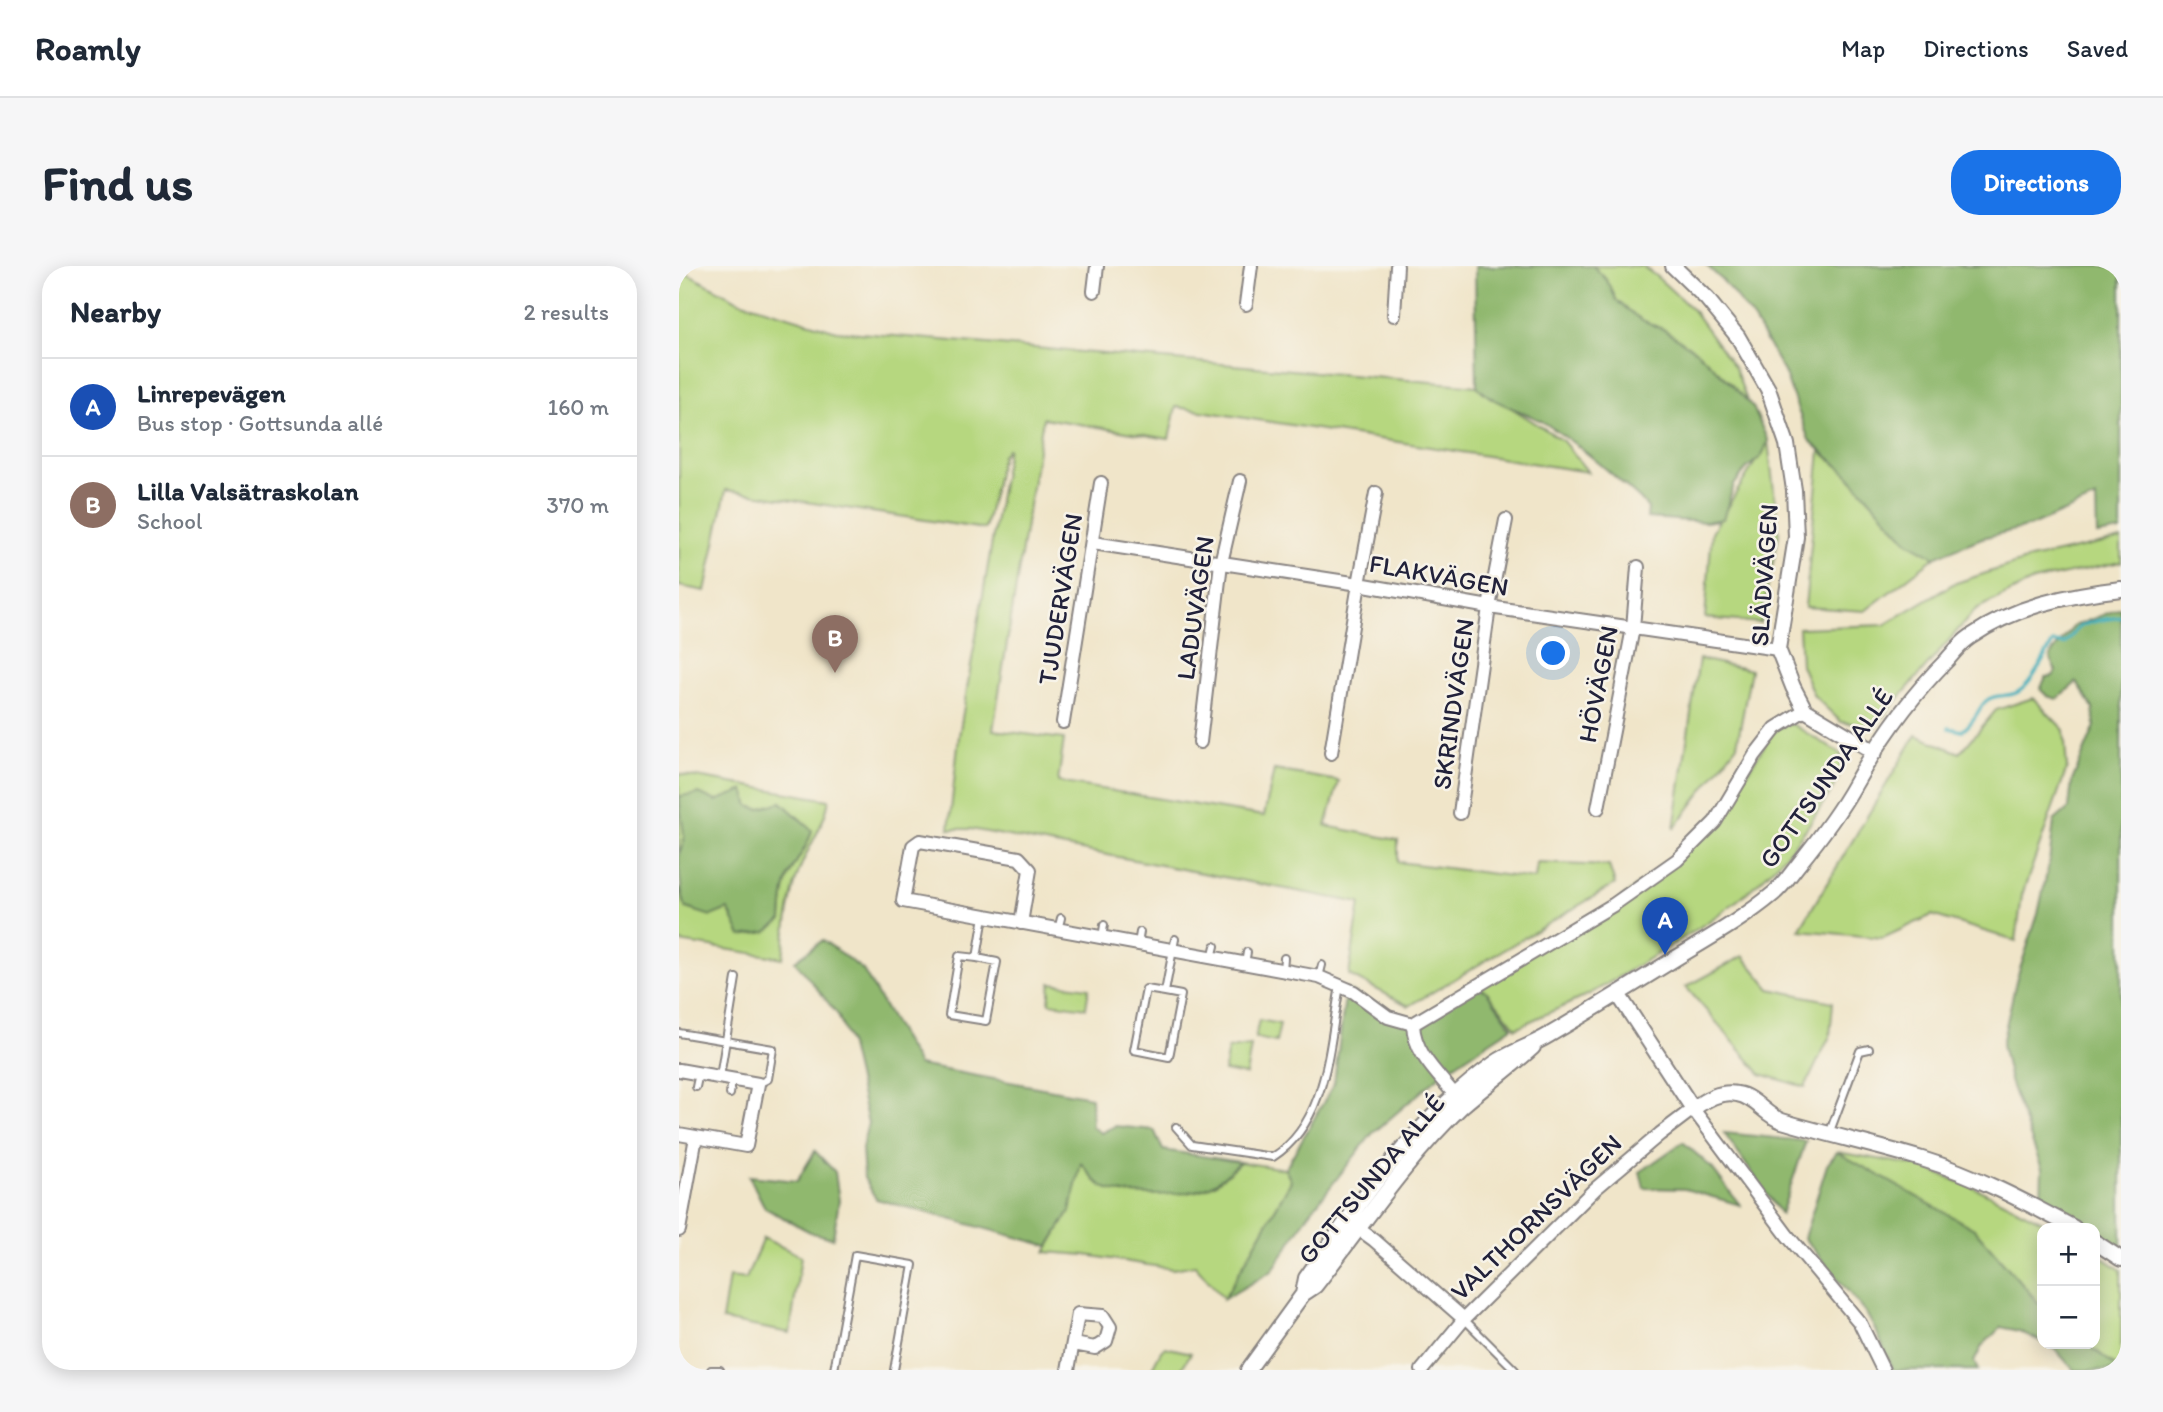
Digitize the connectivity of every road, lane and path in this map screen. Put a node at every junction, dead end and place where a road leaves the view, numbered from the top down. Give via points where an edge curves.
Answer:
1 (1097, 266) edge
2 (1251, 266) edge
3 (1397, 266) edge
4 (1673, 266) edge
5 (1094, 291) dead end
6 (1246, 304) dead end
7 (1394, 315) dead end
8 (1240, 481) dead end
9 (1101, 483) dead end
10 (1376, 493) dead end
11 (1506, 520) dead end
12 (1093, 543) junction
13 (1221, 563) junction
14 (1638, 567) dead end
15 (1359, 584) junction
16 (2121, 589) edge
17 (1489, 607) junction
18 (1633, 628) junction
19 (1778, 649) junction
20 (1805, 710) junction
21 (1063, 722) dead end
22 (1200, 741) dead end
23 (1875, 752) junction
24 (1331, 753) dead end
25 (1598, 808) dead end
26 (1460, 813) dead end
27 (984, 916) junction
28 (1021, 923) junction
29 (1174, 945) junction
30 (977, 958) junction
31 (736, 978) dead end
32 (1340, 986) junction
33 (1165, 992) junction
34 (1618, 994) junction
35 (1413, 1024) junction
36 (679, 1033) edge
37 (726, 1041) junction
38 (1869, 1049) dead end
39 (679, 1070) edge
40 (699, 1073) junction
41 (726, 1078) junction
42 (758, 1084) junction
43 (695, 1087) dead end
44 (730, 1094) dead end
45 (1459, 1100) junction
46 (1693, 1109) junction
47 (1176, 1127) dead end
48 (679, 1134) edge
49 (1829, 1134) junction
50 (696, 1137) junction
51 (1347, 1220) junction
52 (2065, 1223) edge
53 (679, 1230) edge
54 (1360, 1230) junction
55 (2100, 1245) edge
56 (2121, 1259) edge
57 (1304, 1294) junction
58 (1464, 1319) junction
59 (1074, 1345) dead end
60 (711, 1370) edge
61 (720, 1370) edge
62 (834, 1370) edge
63 (894, 1370) edge
64 (1068, 1370) edge
65 (1248, 1370) edge
66 (1422, 1370) edge
67 (1515, 1370) edge
68 (1883, 1370) edge

1 - 5 street
2 - 6 street
3 - 7 street
4 - 19 street, SLÄDVÄGEN via 1738,337 1768,389 1787,444 1796,537
8 - 13 street, LADUVÄGEN
9 - 12 street, TJUDERVÄGEN
10 - 15 street
11 - 17 street, SKRINDVÄGEN
12 - 13 street, FLAKVÄGEN
12 - 21 street, TJUDERVÄGEN
13 - 15 street, FLAKVÄGEN
13 - 22 street, LADUVÄGEN
14 - 18 street, HÖVÄGEN
15 - 17 street, FLAKVÄGEN
15 - 24 street
16 - 23 street, GOTTSUNDA ALLÉ via 2044,602 1968,638 1919,688
17 - 18 street, FLAKVÄGEN
17 - 26 street, SKRINDVÄGEN
18 - 19 street, FLAKVÄGEN
18 - 25 street, HÖVÄGEN
19 - 20 street, SLÄDVÄGEN
20 - 23 street
20 - 35 street via 1776,728 1715,822 1677,860 1613,905
23 - 34 street, GOTTSUNDA ALLÉ via 1821,837 1777,892 1748,915
27 - 28 street
27 - 28 street via 902,901 913,846 920,841 1019,859 1030,870
27 - 30 lane
28 - 29 street via 1060,924
29 - 32 street via 1320,971
29 - 33 lane
30 - 30 lane via 959,956 949,1015 986,1021 997,962
31 - 37 lane
32 - 35 street via 1388,1017
32 - 47 lane via 1321,1090 1289,1147 1273,1157 1192,1145
33 - 33 lane via 1181,995 1169,1057 1134,1050 1146,989
34 - 45 street, GOTTSUNDA ALLÉ via 1495,1063
34 - 46 street
35 - 45 street via 1419,1050
36 - 37 lane
37 - 41 lane
37 - 42 lane via 773,1049 768,1079
38 - 49 lane via 1860,1051
39 - 40 street
40 - 41 street
40 - 43 lane
41 - 42 street
41 - 44 lane
42 - 50 street via 746,1146
45 - 51 street, GOTTSUNDA ALLÉ via 1389,1163
45 - 54 street, GOTTSUNDA ALLÉ
46 - 49 street via 1714,1096 1741,1094 1778,1120
46 - 58 street, VALTHORNSVÄGEN via 1595,1189
46 - 68 street via 1860,1323
48 - 50 street
49 - 52 street via 1925,1160
50 - 53 street
51 - 54 street
51 - 57 street, GOTTSUNDA ALLÉ via 1306,1278
54 - 57 street, GOTTSUNDA ALLÉ
54 - 58 street
55 - 56 street
57 - 65 street, GOTTSUNDA ALLÉ
58 - 66 street, VALTHORNSVÄGEN
58 - 67 lane
59 - 64 street
60 - 61 lane
62 - 63 lane via 855,1255 913,1265

